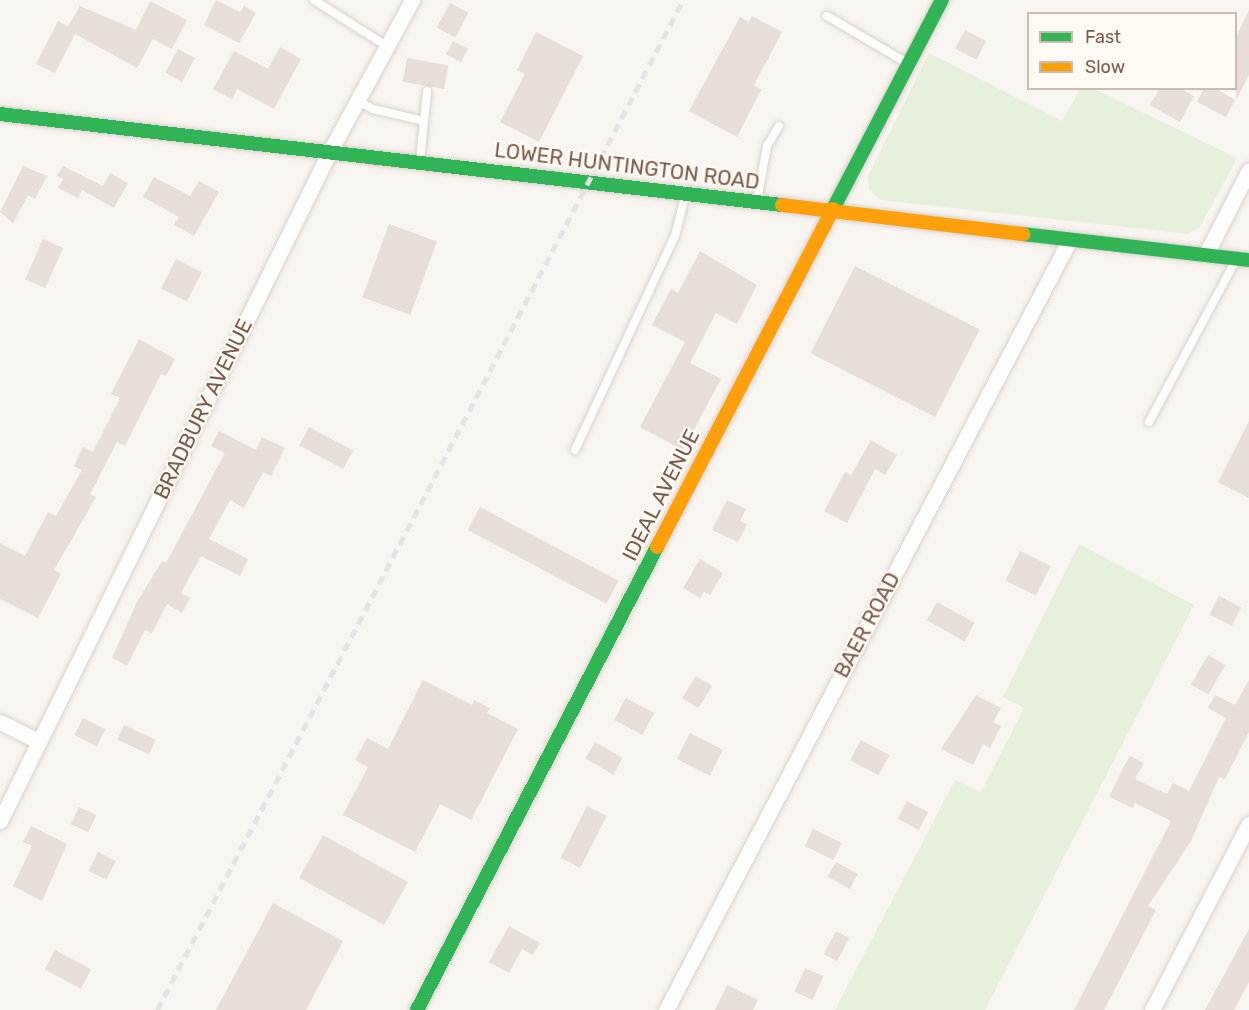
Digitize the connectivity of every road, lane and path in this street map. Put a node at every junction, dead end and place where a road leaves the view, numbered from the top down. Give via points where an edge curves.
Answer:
1 (314, 0) edge
2 (412, 0) edge
3 (942, 0) edge
4 (827, 16) dead end
5 (388, 47) junction
6 (909, 64) junction
7 (427, 91) dead end
8 (358, 101) junction
9 (0, 114) edge
10 (424, 121) junction
11 (779, 126) dead end
12 (330, 151) junction
13 (420, 162) junction
14 (1249, 170) edge
15 (685, 195) junction
16 (756, 202) junction
17 (833, 209) junction
18 (1069, 241) junction
19 (1206, 254) junction
20 (1243, 260) edge
21 (1149, 422) dead end
22 (575, 450) dead end
23 (0, 722) edge
24 (38, 741) junction
25 (0, 821) edge
26 (1249, 824) edge
27 (417, 1010) edge
28 (666, 1010) edge
29 (1152, 1010) edge

1 - 5 lane
2 - 5 street, BRADBURY AVENUE
3 - 6 main road, IDEAL AVENUE
4 - 6 lane
5 - 8 street, BRADBURY AVENUE
6 - 17 main road, IDEAL AVENUE
7 - 10 lane
8 - 10 lane via 373,109
8 - 12 street, BRADBURY AVENUE
9 - 12 main road, LOWER HUNTINGTON ROAD
10 - 13 lane
11 - 16 lane via 767,146
12 - 13 main road, LOWER HUNTINGTON ROAD
12 - 24 street, BRADBURY AVENUE
13 - 15 main road, LOWER HUNTINGTON ROAD
14 - 19 street
15 - 16 main road, LOWER HUNTINGTON ROAD
15 - 22 lane via 675,236
16 - 17 main road, LOWER HUNTINGTON ROAD
17 - 18 main road, LOWER HUNTINGTON ROAD
17 - 27 main road, IDEAL AVENUE
18 - 19 main road, LOWER HUNTINGTON ROAD
18 - 28 street, BAER ROAD
19 - 20 main road, LOWER HUNTINGTON ROAD
20 - 21 lane
23 - 24 street
24 - 25 street, BRADBURY AVENUE
26 - 29 street

